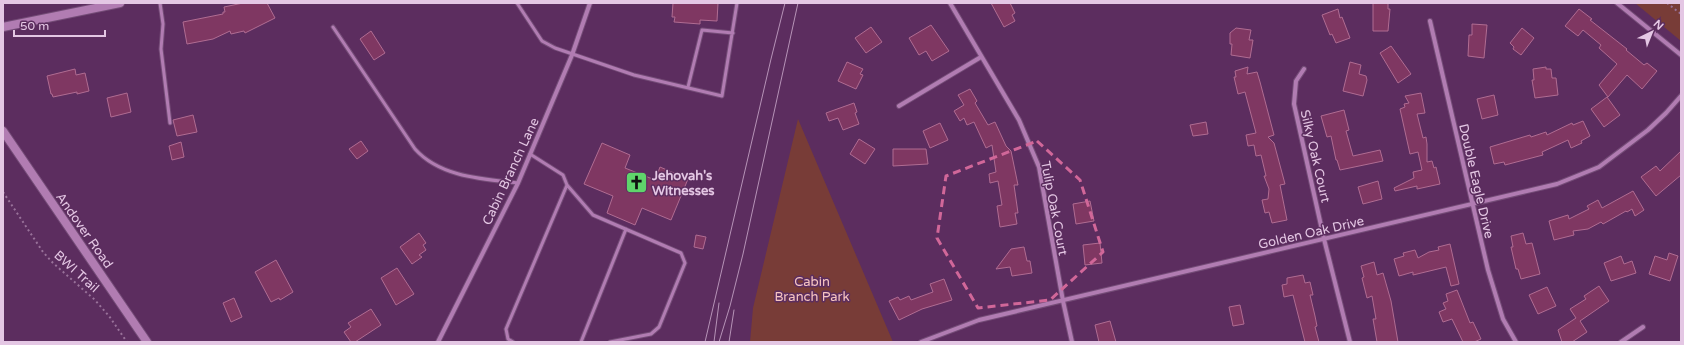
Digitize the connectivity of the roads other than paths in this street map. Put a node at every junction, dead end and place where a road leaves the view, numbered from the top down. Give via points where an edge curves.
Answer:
1 (120, 3) edge
2 (160, 3) edge
3 (517, 3) edge
4 (590, 3) edge
5 (737, 3) edge
6 (950, 3) edge
7 (1617, 3) edge
8 (1430, 22) dead end
9 (4, 28) edge
10 (333, 28) dead end
11 (733, 33) junction
12 (572, 55) junction
13 (1681, 55) edge
14 (981, 57) junction
15 (1304, 69) dead end
16 (688, 87) junction
17 (1681, 96) edge
18 (899, 106) dead end
19 (170, 123) dead end
20 (3, 132) edge
21 (530, 154) junction
22 (518, 183) junction
23 (567, 185) junction
24 (1472, 204) junction
25 (626, 229) junction
26 (1324, 239) junction
27 (1063, 301) junction
28 (1643, 328) dead end
29 (147, 342) edge
30 (438, 342) edge
31 (512, 342) edge
32 (582, 342) edge
33 (610, 342) edge
34 (921, 342) edge
35 (1072, 342) edge
36 (1350, 342) edge
37 (1516, 342) edge
38 (1621, 342) edge

1 - 9 main road
2 - 19 lane via 163,24 161,49
3 - 12 lane via 542,41
4 - 12 street, Cabin Branch Lane
5 - 11 lane
6 - 14 street, Tulip Oak Court
7 - 13 street
8 - 24 street, Double Eagle Drive
10 - 22 lane via 422,157 451,172
11 - 16 lane via 702,30
11 - 16 lane via 722,96
12 - 16 lane via 634,75
12 - 21 street, Cabin Branch Lane
14 - 18 street
14 - 27 street, Tulip Oak Court via 1019,120 1039,167
15 - 26 street, Silky Oak Court via 1296,81 1294,104
17 - 24 street, Golden Oak Drive via 1648,130 1599,167 1556,184
20 - 29 main road, Andover Road
21 - 22 street, Cabin Branch Lane
21 - 23 lane via 563,174
22 - 30 street, Cabin Branch Lane
23 - 25 lane via 593,215
23 - 31 lane via 506,329 508,339
24 - 26 street, Golden Oak Drive
24 - 37 street, Double Eagle Drive via 1503,319
25 - 32 lane
25 - 33 lane via 681,253 685,263 659,327 651,334
26 - 27 street, Golden Oak Drive
26 - 36 street, Silky Oak Court
27 - 34 street, Golden Oak Drive via 979,320
27 - 35 street, Tulip Oak Court
28 - 38 street

